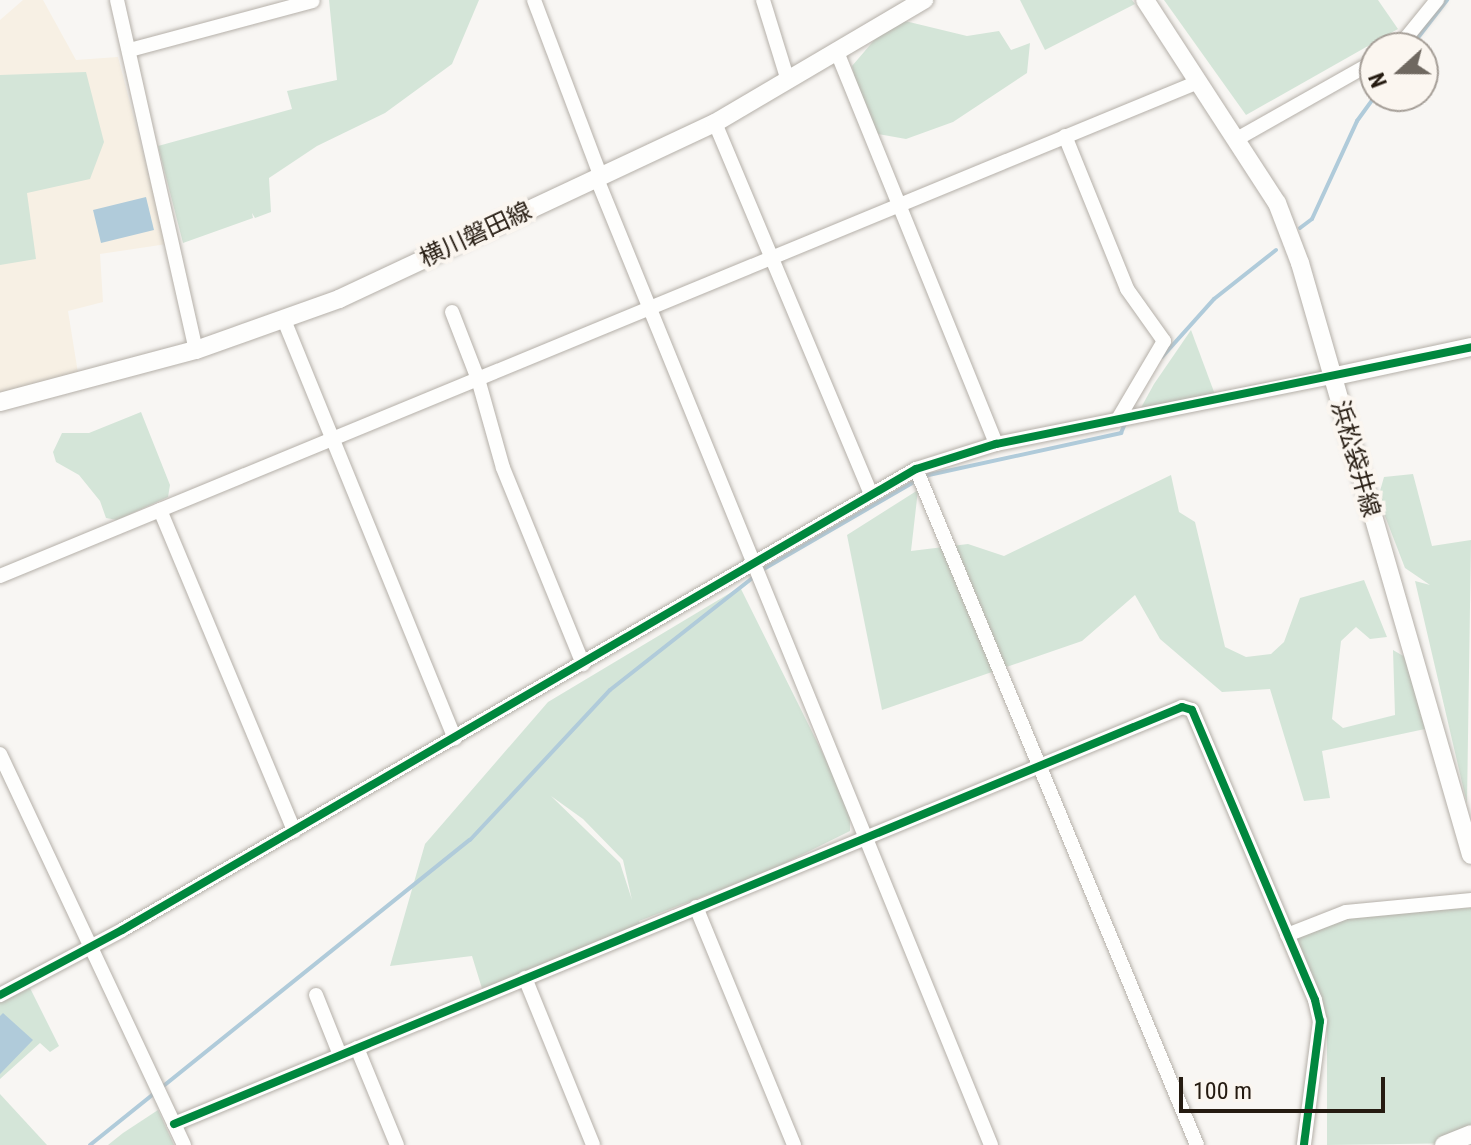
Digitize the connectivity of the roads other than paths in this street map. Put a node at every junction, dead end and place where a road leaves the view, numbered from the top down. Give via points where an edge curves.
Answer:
1 (117, 0) edge
2 (534, 0) edge
3 (763, 0) edge
4 (924, 0) edge
5 (1145, 0) edge
6 (1437, 0) edge
7 (313, 1) edge
8 (1411, 32) edge
9 (130, 50) junction
10 (837, 52) junction
11 (1359, 70) edge
12 (788, 81) junction
13 (1198, 82) junction
14 (715, 123) junction
15 (1065, 136) junction
16 (1237, 139) junction
17 (599, 178) junction
18 (899, 204) junction
19 (771, 256) junction
20 (649, 307) junction
21 (452, 312) dead end
22 (284, 320) junction
23 (1471, 347) edge
24 (196, 350) junction
25 (1331, 377) junction
26 (478, 379) junction
27 (0, 402) edge
28 (1118, 419) junction
29 (334, 438) junction
30 (996, 444) junction
31 (916, 469) junction
32 (871, 495) junction
33 (160, 510) junction
34 (753, 564) junction
35 (0, 576) edge
36 (583, 664) junction
37 (455, 738) junction
38 (0, 754) edge
39 (1039, 766) junction
40 (1466, 820) edge
41 (294, 831) junction
42 (867, 836) junction
43 (1471, 855) edge
44 (1471, 900) edge
45 (696, 907) junction
46 (1287, 935) junction
47 (91, 948) junction
48 (525, 978) junction
49 (0, 995) edge
50 (316, 995) dead end
51 (357, 1048) junction
52 (340, 1055) junction
53 (174, 1124) junction
54 (1466, 1138) edge
55 (184, 1145) edge
56 (397, 1145) edge
57 (593, 1145) edge
58 (794, 1145) edge
59 (991, 1145) edge
60 (1197, 1145) edge
61 (1304, 1145) edge
62 (1444, 1145) edge

1 - 9 street
2 - 17 street
3 - 12 street
4 - 10 main road, 横川磐田線
5 - 13 main road, 浜松袋井線
6 - 8 street
7 - 9 street
9 - 24 street
10 - 12 main road, 横川磐田線
10 - 18 street
11 - 16 street
12 - 14 main road, 横川磐田線
13 - 15 street
13 - 16 main road, 浜松袋井線
14 - 17 main road, 横川磐田線
14 - 19 street
15 - 18 street
15 - 28 street via 1127,289 1164,341
16 - 25 main road, 浜松袋井線 via 1283,217
17 - 20 street
17 - 22 main road, 横川磐田線
18 - 19 street
18 - 30 street
19 - 20 street
19 - 32 street
20 - 26 street
20 - 34 street
21 - 26 street
22 - 24 main road, 横川磐田線
22 - 29 street
23 - 25 main road
24 - 27 main road, 横川磐田線
25 - 28 street
25 - 40 main road, 浜松袋井線
26 - 29 street
26 - 36 street via 503,468
28 - 30 street
29 - 33 street
29 - 37 street
30 - 31 street
31 - 32 street
31 - 39 street
32 - 34 street
33 - 35 street
33 - 41 street
34 - 36 street
34 - 42 street
36 - 37 street
37 - 41 street
38 - 47 street
39 - 42 street
39 - 46 street via 1182,707 1192,710
39 - 60 street
40 - 43 main road, 浜松袋井線
41 - 47 street
42 - 45 street
42 - 59 street
44 - 46 street via 1346,912
45 - 48 street
45 - 58 street
46 - 61 street via 1320,1021
47 - 49 street
47 - 53 street
48 - 51 street
48 - 57 street
50 - 52 street
51 - 52 street
51 - 56 street
52 - 53 street
53 - 55 street
54 - 62 main road

